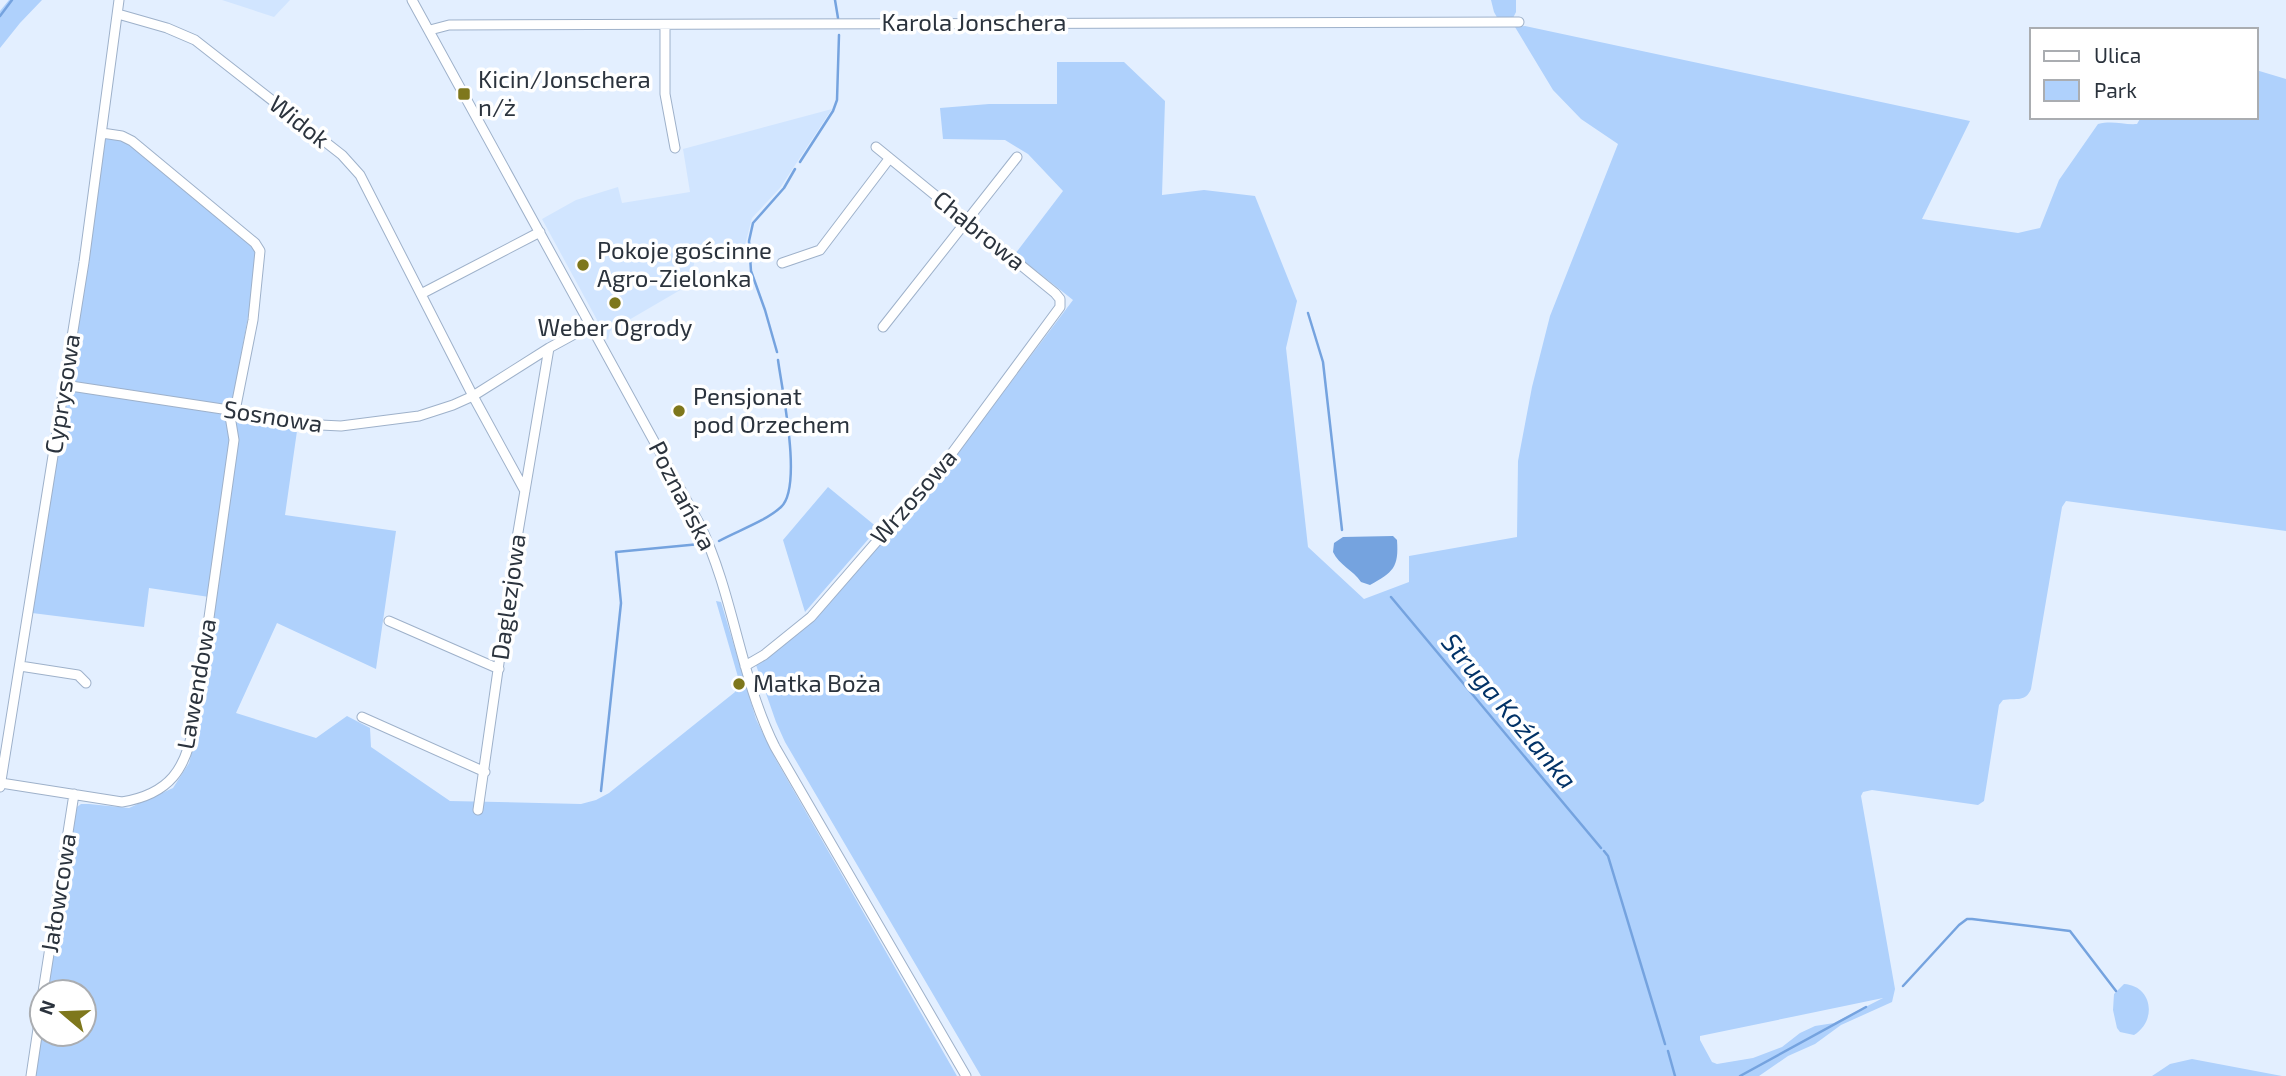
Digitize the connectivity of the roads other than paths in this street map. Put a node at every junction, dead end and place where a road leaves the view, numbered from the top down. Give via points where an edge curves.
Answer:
1 (120, 0) edge
2 (412, 0) edge
3 (118, 13) junction
4 (1519, 22) dead end
5 (665, 25) junction
6 (430, 30) junction
7 (102, 133) junction
8 (876, 147) dead end
9 (675, 148) dead end
10 (1017, 157) dead end
11 (889, 159) junction
12 (967, 221) junction
13 (540, 232) junction
14 (782, 263) dead end
15 (421, 294) junction
16 (1060, 307) joint
17 (591, 325) junction
18 (883, 327) dead end
19 (549, 348) junction
20 (64, 385) junction
21 (473, 396) junction
22 (232, 410) junction
23 (525, 491) junction
24 (389, 621) dead end
25 (20, 666) junction
26 (745, 666) junction
27 (499, 669) junction
28 (86, 683) dead end
29 (362, 717) dead end
30 (485, 772) junction
31 (0, 785) edge
32 (74, 794) junction
33 (478, 810) dead end
34 (45, 978) edge
35 (35, 1048) edge
36 (31, 1076) edge
37 (966, 1076) edge

1 - 3 street, Cyprysowa
2 - 6 street, Poznańska
3 - 7 street, Cyprysowa
3 - 15 street, Widok via 195,40 342,155 360,175
4 - 5 street, Karola Jonschera
5 - 6 street, Karola Jonschera via 449,25
5 - 9 street via 665,94
6 - 13 street, Poznańska
7 - 20 street, Cyprysowa
7 - 22 street, Lawendowa via 132,141 260,251 253,320
8 - 11 street, Chabrowa
10 - 12 street
11 - 12 street, Chabrowa
11 - 14 street via 820,250
12 - 16 street, Chabrowa via 1055,293
12 - 18 street
13 - 15 street
13 - 17 street, Poznańska
15 - 21 street, Widok
16 - 26 street, Wrzosowa via 944,464 820,607
17 - 19 street, Sosnowa
17 - 26 street, Poznańska via 703,531
19 - 21 street, Sosnowa
19 - 23 street, Daglezjowa
20 - 22 street, Sosnowa
20 - 25 street, Cyprysowa
21 - 22 street, Sosnowa via 419,416 341,426 300,424
21 - 23 street
22 - 32 street, Lawendowa via 234,440 190,747 170,782 148,795 122,802
23 - 27 street, Daglezjowa
24 - 27 street
25 - 28 street via 78,675
25 - 31 street, Cyprysowa
26 - 37 street, Poznańska via 775,747
27 - 30 street, Daglezjowa
29 - 30 street
30 - 33 street, Daglezjowa
31 - 32 street, Lawendowa
32 - 34 street, Jałowcowa
35 - 36 street

